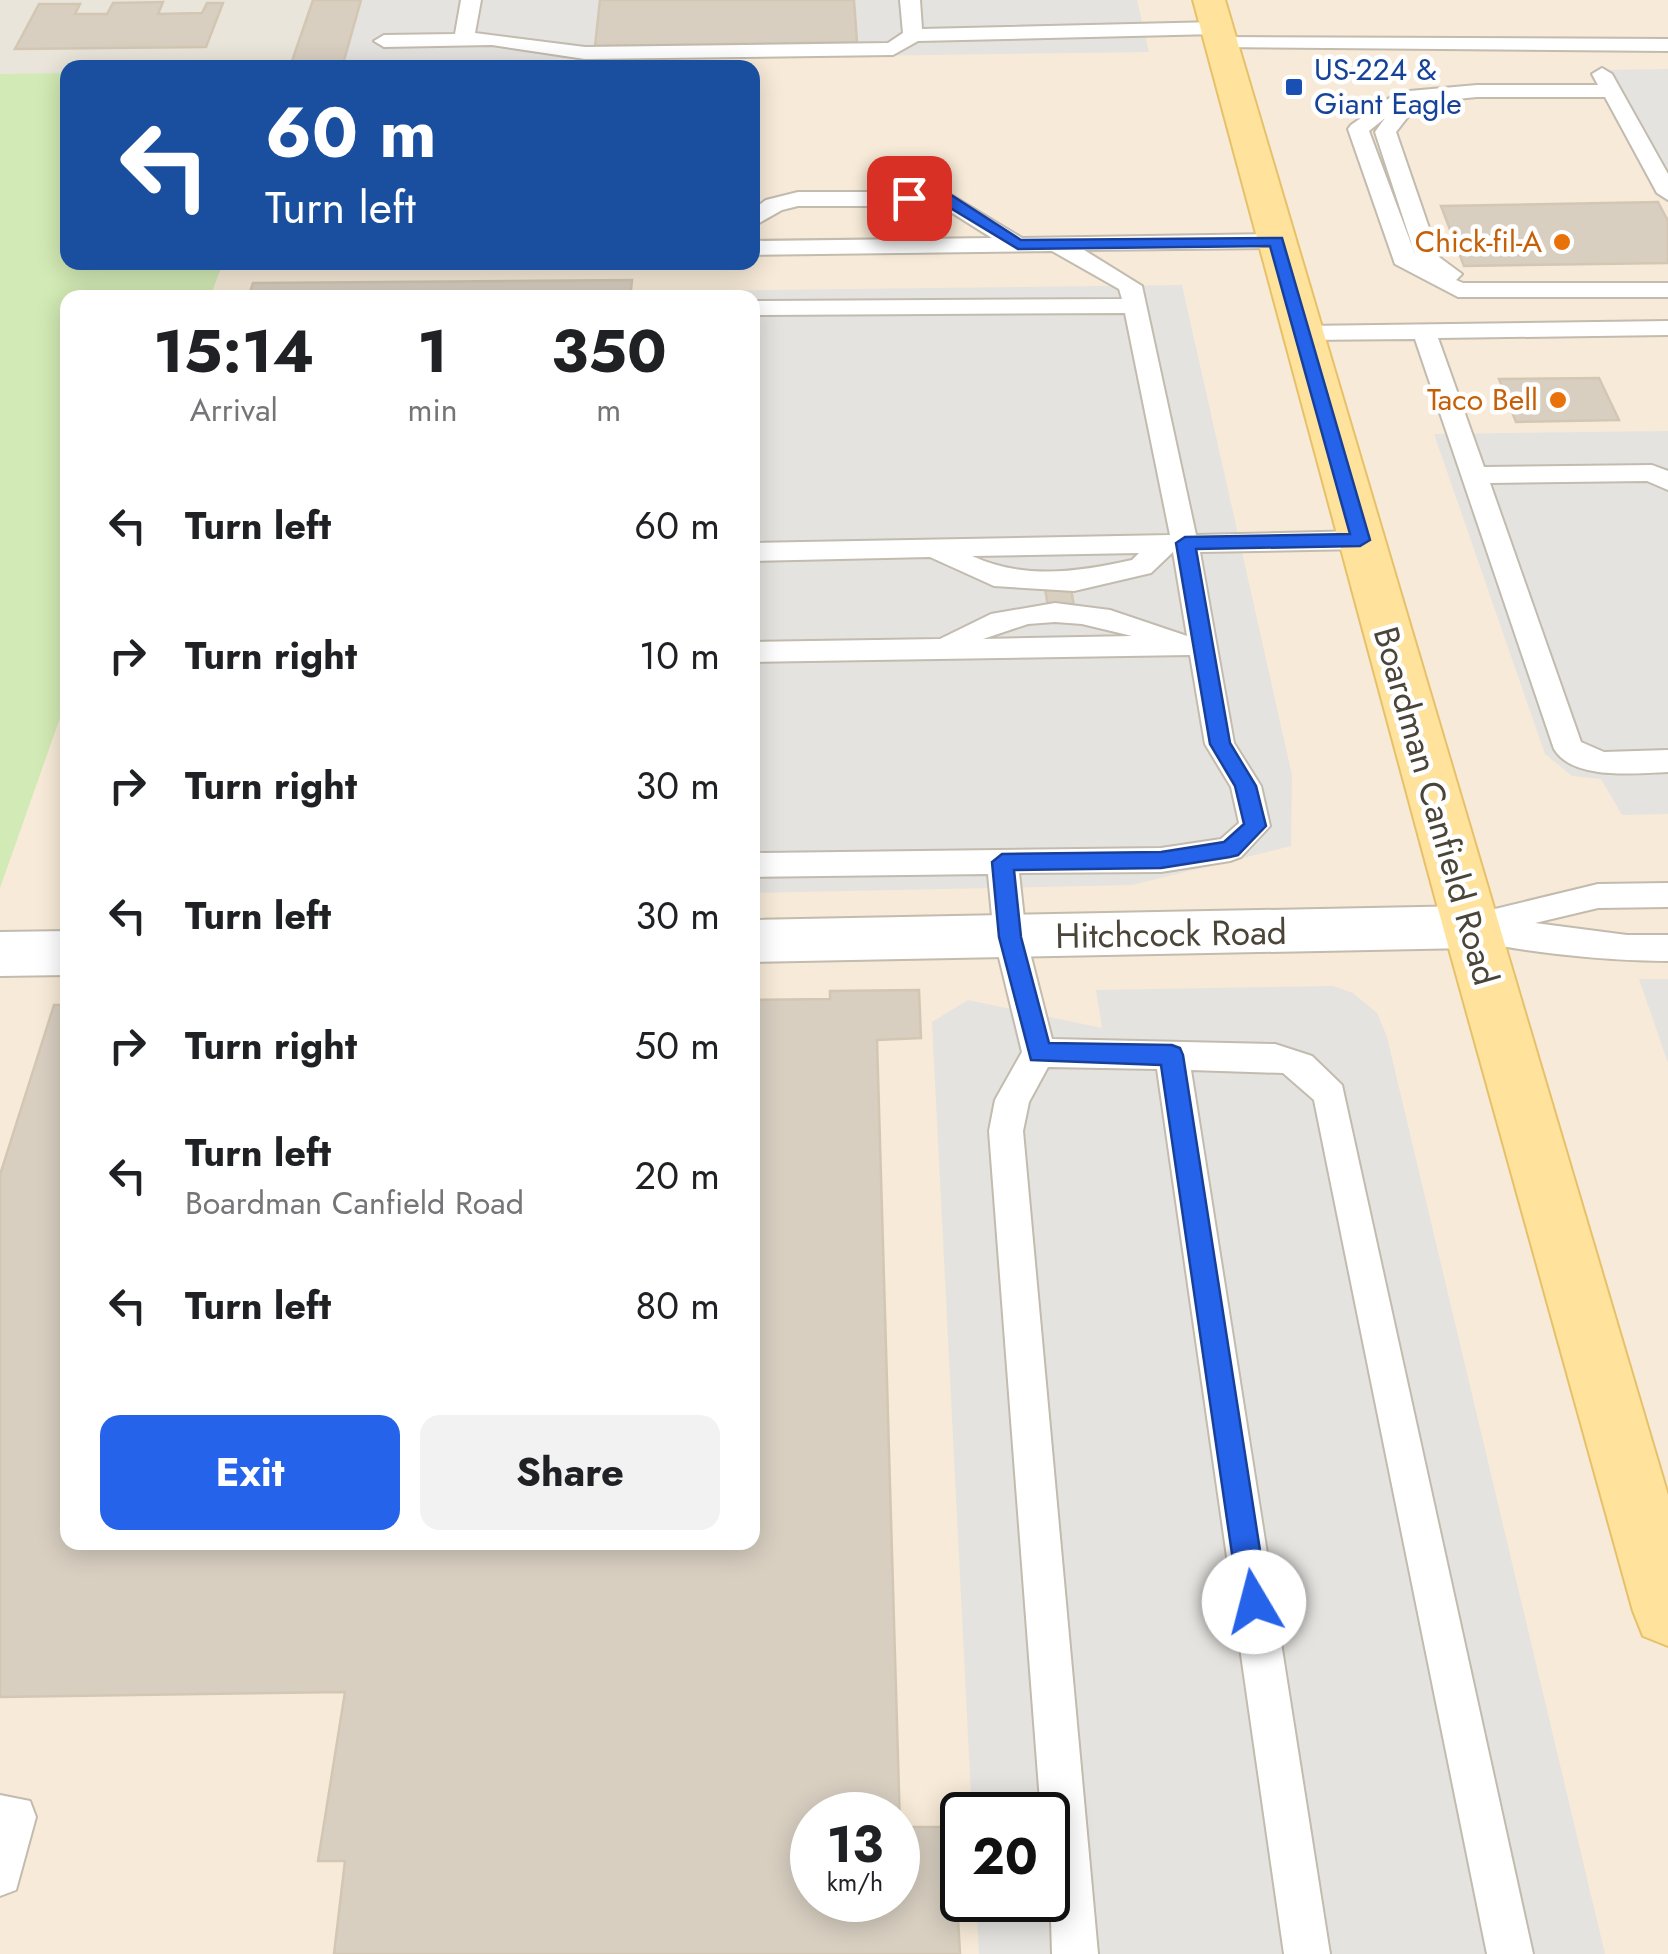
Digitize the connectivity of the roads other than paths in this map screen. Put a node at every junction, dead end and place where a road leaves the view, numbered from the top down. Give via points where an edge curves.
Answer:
1 (472, 0) edge
2 (910, 0) edge
3 (1216, 24) edge
4 (914, 34) junction
5 (464, 40) junction
6 (384, 41) dead end
7 (1586, 44) junction
8 (1668, 44) edge
9 (1614, 95) junction
10 (1668, 192) edge
11 (760, 215) edge
12 (1277, 241) junction
13 (1018, 244) junction
14 (1056, 244) junction
15 (760, 248) edge
16 (1668, 278) edge
17 (1668, 290) edge
18 (1135, 306) junction
19 (760, 308) edge
20 (1668, 328) edge
21 (1424, 331) junction
22 (1303, 332) junction
23 (1471, 475) junction
24 (1668, 482) edge
25 (1360, 540) junction
26 (1174, 544) junction
27 (760, 552) edge
28 (1192, 645) junction
29 (760, 652) edge
30 (1668, 761) edge
31 (1002, 862) junction
32 (760, 865) edge
33 (1668, 894) edge
34 (1470, 927) junction
35 (1010, 937) junction
36 (760, 942) edge
37 (1668, 948) edge
38 (60, 952) edge
39 (0, 954) edge
40 (1039, 1053) junction
41 (1172, 1055) junction
42 (1664, 1583) edge
43 (0, 1817) edge
44 (0, 1874) edge
45 (1075, 1954) edge
46 (1306, 1954) edge
47 (1510, 1954) edge

1 - 5 lane
2 - 4 lane
3 - 4 lane
3 - 7 lane
3 - 12 main road, Boardman Canfield Road
4 - 5 lane via 893,49 701,52 586,53
5 - 6 lane
7 - 8 lane
7 - 9 lane
9 - 10 lane
9 - 16 lane via 1404,108 1385,132 1429,261 1459,279
9 - 17 lane via 1398,98 1358,129 1403,259 1458,290
11 - 13 lane via 798,198 946,198
12 - 14 lane
12 - 22 main road, Boardman Canfield Road
13 - 14 lane
13 - 15 lane
14 - 18 lane via 1130,286
18 - 19 lane
18 - 26 lane
20 - 21 lane
21 - 22 lane
21 - 23 lane
22 - 25 main road, Boardman Canfield Road
23 - 24 lane via 1652,473
23 - 30 lane via 1569,748 1602,763
25 - 26 lane
25 - 34 main road, Boardman Canfield Road
26 - 27 lane via 1141,567 1074,582 994,577 933,548
26 - 28 lane
28 - 29 lane
28 - 31 lane via 1220,744 1246,786 1255,826 1230,849 1161,860
31 - 32 lane
31 - 35 lane
33 - 34 lane via 1598,896
34 - 35 street, Hitchcock Road
34 - 37 lane
34 - 42 main road, Boardman Canfield Road
35 - 36 street, Hitchcock Road
35 - 40 lane
38 - 39 street
40 - 41 lane
40 - 45 lane via 1012,1100 1006,1131
41 - 46 lane
41 - 47 lane via 1293,1061 1315,1074 1330,1095
43 - 44 lane via 14,1816

